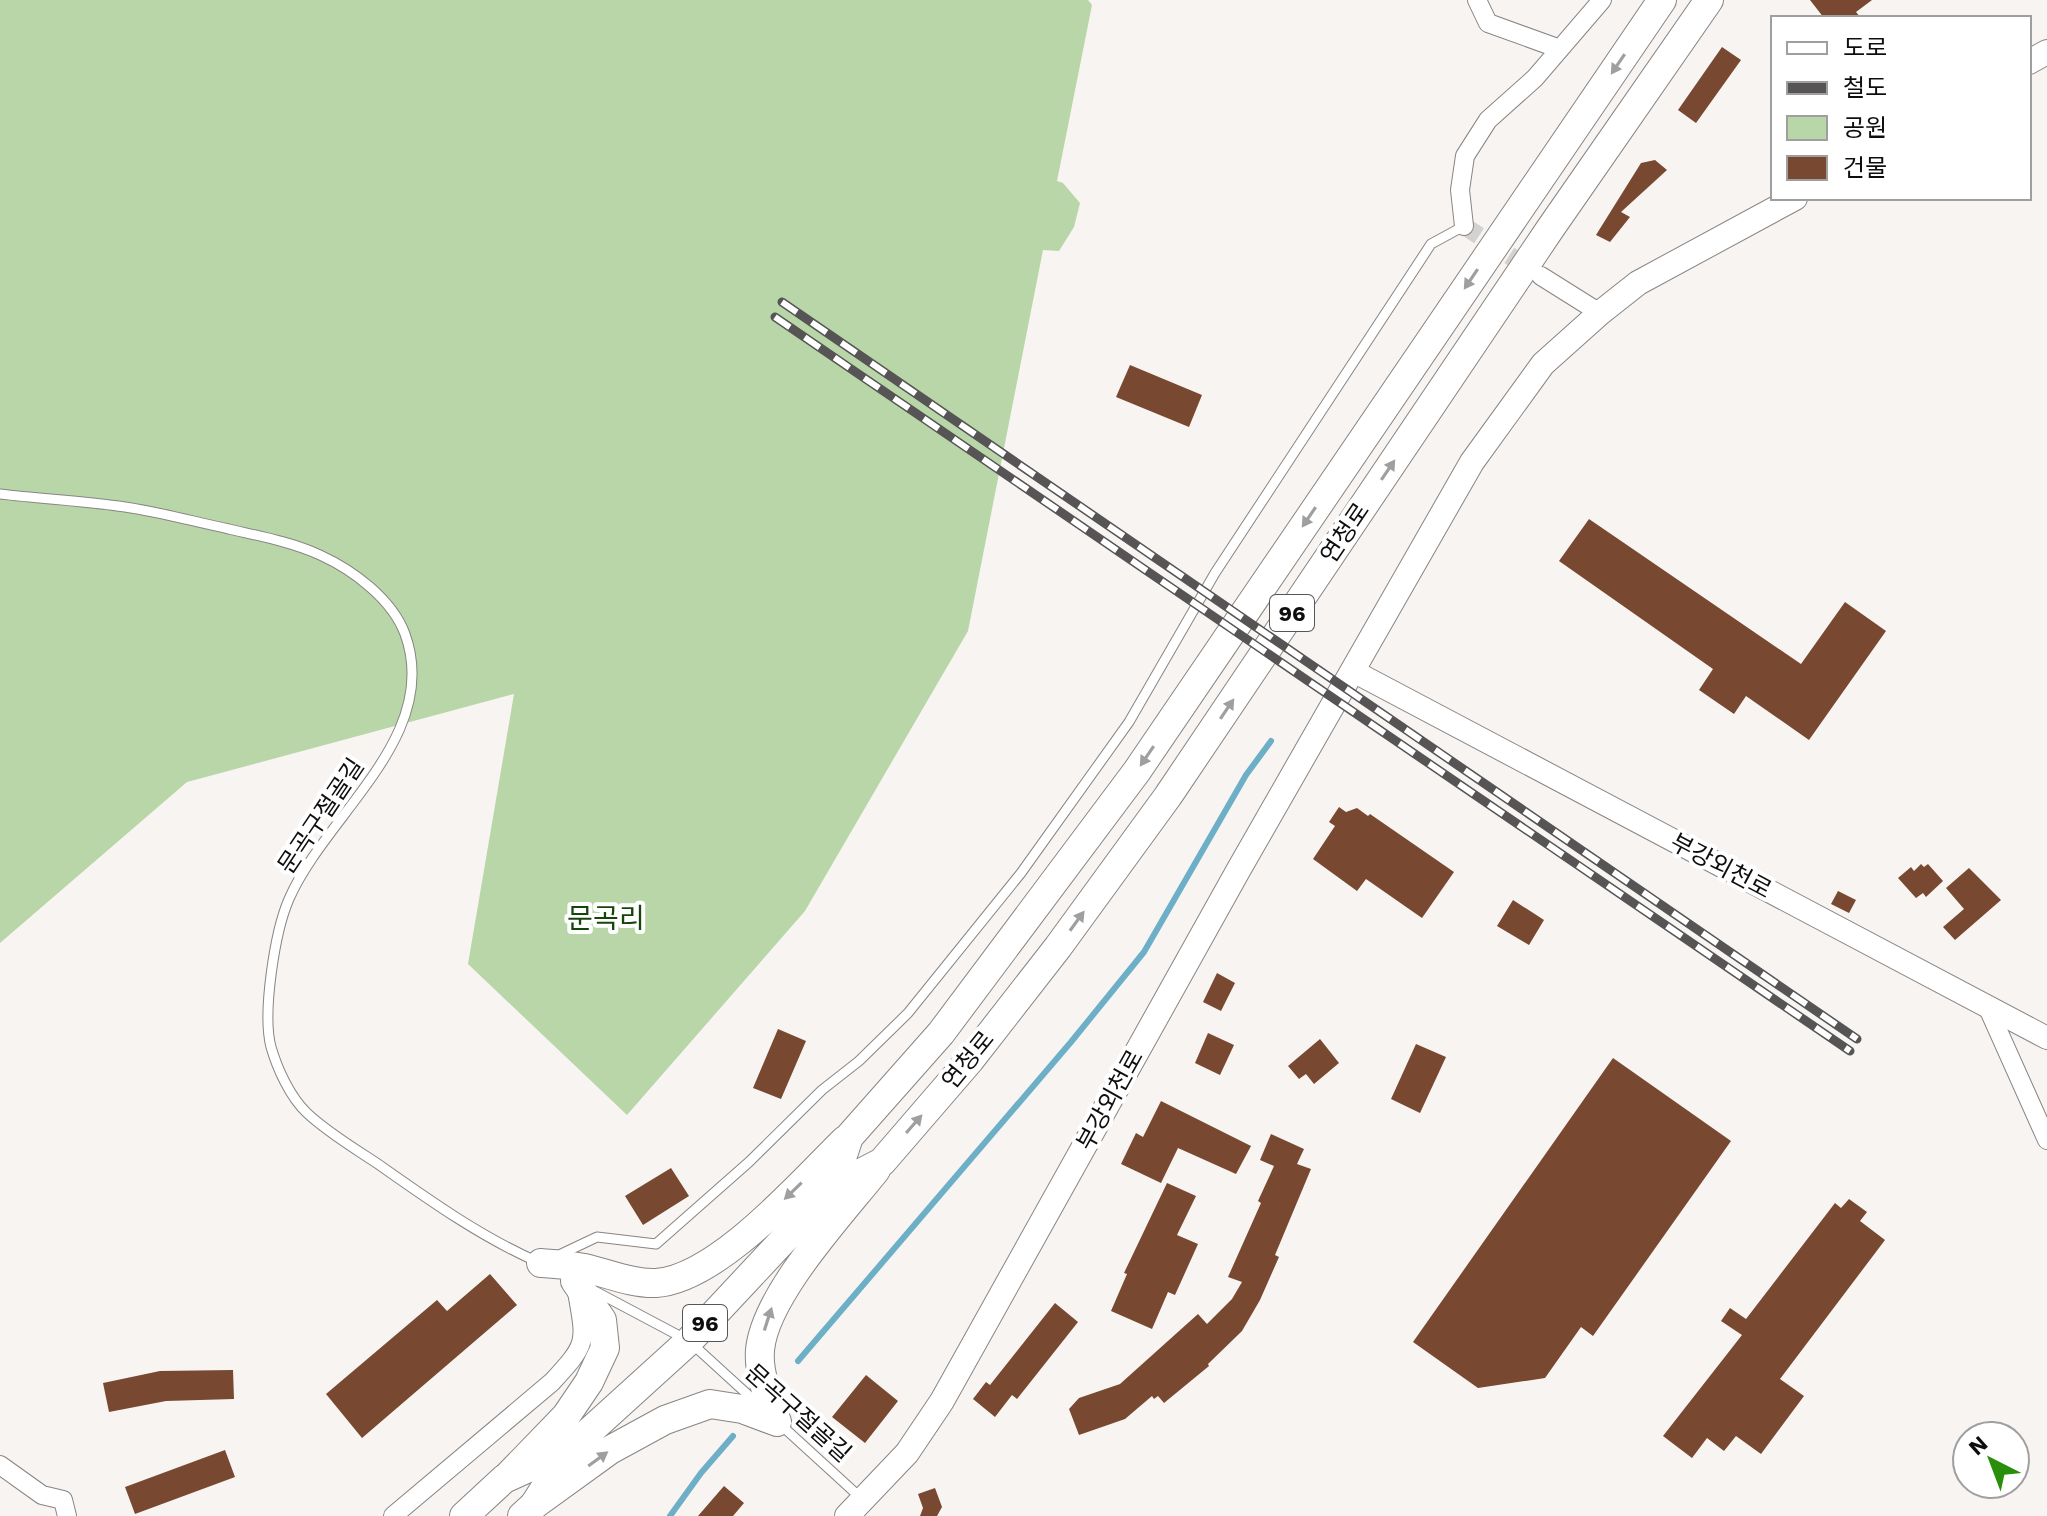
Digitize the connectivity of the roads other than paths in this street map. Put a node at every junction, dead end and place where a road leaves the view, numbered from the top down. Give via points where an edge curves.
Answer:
1 (1477, 0) edge
2 (1602, 0) edge
3 (1662, 0) edge
4 (1709, 0) edge
5 (1560, 49) junction
6 (1791, 200) edge
7 (1464, 226) joint
8 (1541, 276) tunnel mouth
9 (1600, 313) junction
10 (0, 494) edge
11 (1353, 671) junction
12 (1987, 1006) junction
13 (2047, 1038) edge
14 (849, 1137) junction
15 (2047, 1140) edge
16 (882, 1162) junction
17 (832, 1188) junction
18 (541, 1263) junction
19 (575, 1281) junction
20 (689, 1341) junction
21 (777, 1422) junction
22 (570, 1449) junction
23 (0, 1465) edge
24 (504, 1479) junction
25 (856, 1508) edge
26 (528, 1510) edge
27 (67, 1516) edge
28 (393, 1516) edge
29 (464, 1516) edge

1 - 5 street via 1488,23
2 - 5 street
3 -> 14 main road, 연청로 / 96 via 1137,771 941,1033
16 -> 4 main road, 연청로 / 96 via 980,1047 1168,796
5 - 7 street via 1488,120 1465,156 1460,190
6 - 9 main road, 부강외천로 via 1638,283
7 - 18 lane via 1431,244 1215,573 1129,722 1021,873 908,1013 656,1244 597,1237
8 - 9 street
9 - 11 main road, 부강외천로 via 1543,364 1472,462
10 - 18 lane, 문곡구절골길 via 127,507 319,554 369,587 399,617 411,651 409,709 381,762 319,847 290,898 276,938 270,1044 305,1111 474,1229
11 - 12 street, 부강외천로
11 - 25 main road, 부강외천로 via 942,1401 907,1453
12 - 13 street, 부강외천로
12 - 15 street
14 - 17 main road, 연청로 / 96
14 -> 18 main road via 769,1214 714,1260 684,1277 656,1283
16 - 17 main road, 연청로 / 96
21 -> 16 main road via 763,1382 760,1351 769,1311
17 - 20 main road, 연청로 / 96
18 - 19 lane, 문곡구절골길
19 - 20 lane, 문곡구절골길
19 - 24 main road via 602,1320 605,1348 566,1416
19 - 28 street via 585,1336 574,1358
20 - 21 lane, 문곡구절골길
20 - 22 main road, 연청로 / 96
21 - 25 lane, 문곡구절골길
26 -> 21 main road via 610,1450 665,1420 710,1404
22 - 24 main road, 연청로 / 96
22 - 26 main road, 연청로 / 96
23 - 27 street via 42,1495 63,1500
24 - 29 main road, 연청로 / 96

